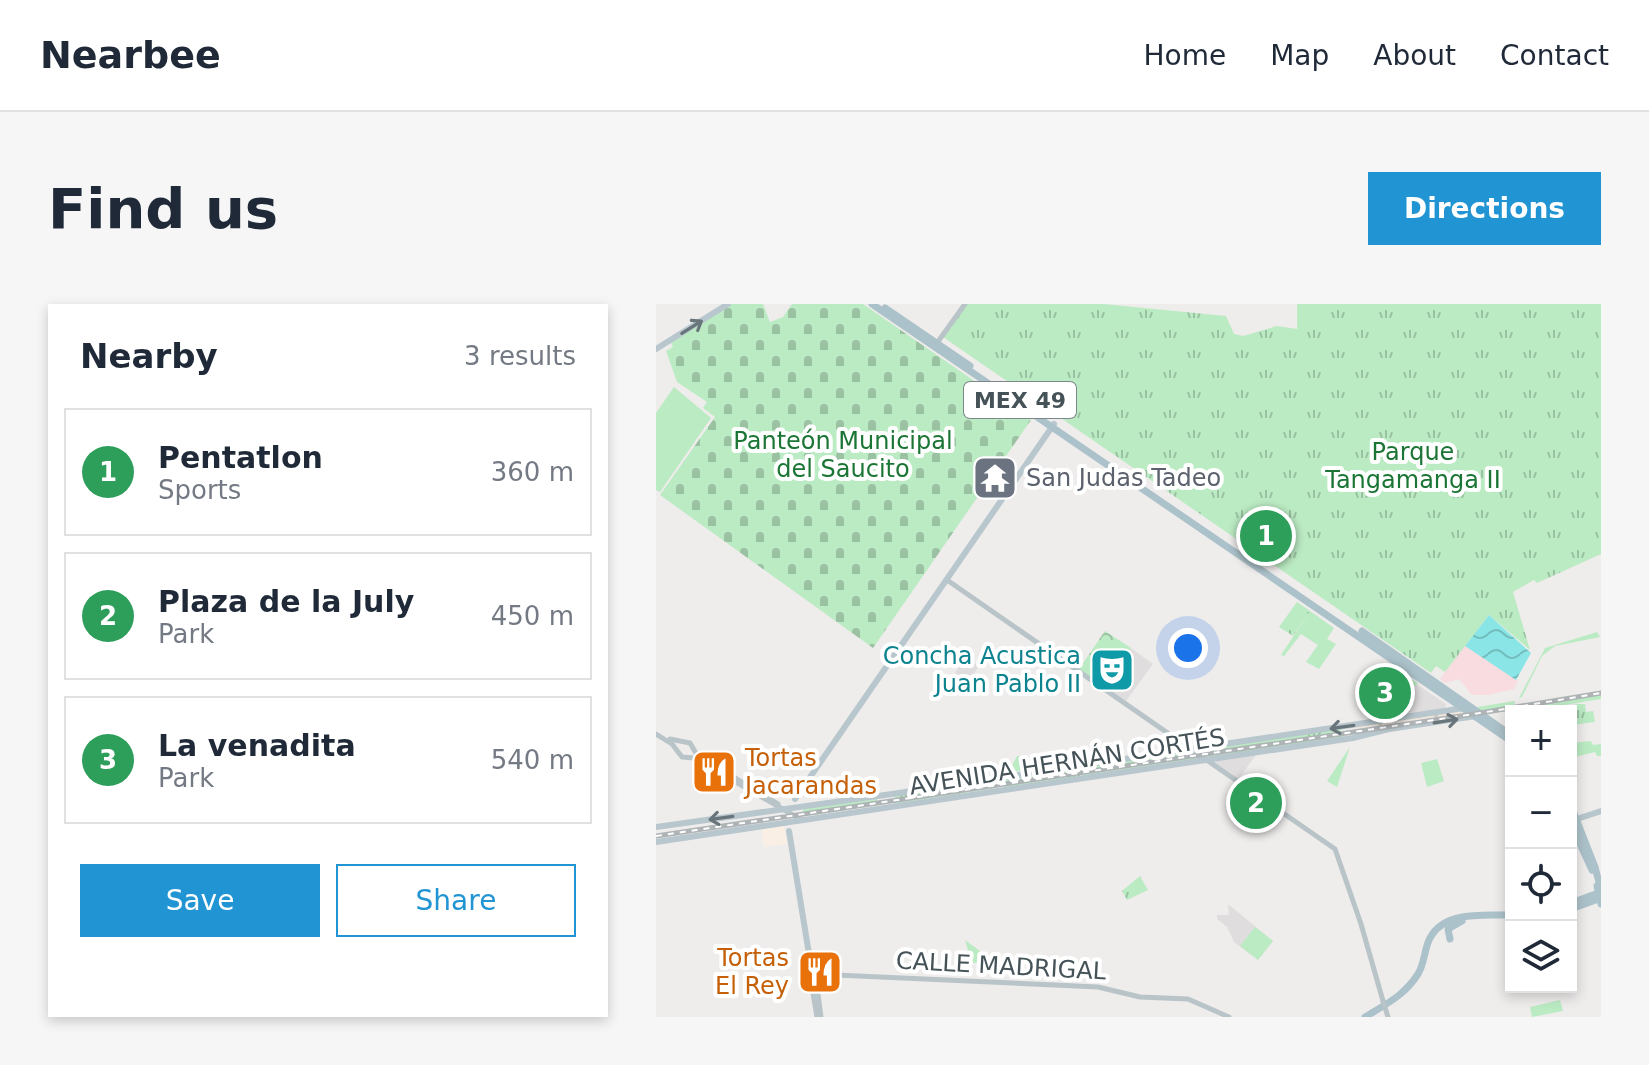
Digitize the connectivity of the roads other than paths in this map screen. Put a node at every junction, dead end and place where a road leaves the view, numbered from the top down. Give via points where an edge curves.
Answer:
1 (728, 304) edge
2 (872, 304) edge
3 (880, 304) edge
4 (967, 304) edge
5 (887, 312) junction
6 (938, 342) junction
7 (950, 346) dead end
8 (656, 349) edge
9 (954, 358) junction
10 (1053, 425) junction
11 (947, 580) junction
12 (1456, 701) junction
13 (1452, 710) junction
14 (1475, 711) junction
15 (1505, 731) edge
16 (656, 732) edge
17 (1505, 736) edge
18 (675, 744) junction
19 (1190, 749) junction
20 (693, 755) junction
21 (1204, 760) junction
22 (795, 799) dead end
23 (804, 806) junction
24 (786, 810) junction
25 (771, 811) junction
26 (1601, 811) edge
27 (804, 819) junction
28 (1577, 820) edge
29 (775, 823) junction
30 (656, 827) edge
31 (788, 832) dead end
32 (1577, 832) edge
33 (656, 842) edge
34 (1600, 890) edge
35 (1577, 903) edge
36 (1601, 904) edge
37 (1445, 912) dead end
38 (1505, 917) edge
39 (1505, 917) edge
40 (1462, 921) junction
41 (806, 937) junction
42 (1450, 939) dead end
43 (1428, 943) junction
44 (814, 974) junction
45 (816, 997) dead end
46 (819, 1017) edge
47 (1229, 1017) edge
48 (1365, 1017) edge
49 (1371, 1017) edge
50 (1388, 1017) edge

8 -> 1 main road
2 - 5 main road, MEX 49
3 - 5 main road, MEX 49
4 - 6 street
5 - 6 main road, MEX 49
5 - 9 main road, MEX 49
6 - 9 main road, MEX 49
7 - 9 main road
9 - 10 main road, MEX 49
10 - 11 main road
10 - 12 main road, MEX 49 via 1171,511
10 - 14 main road, MEX 49
11 - 19 street
11 - 22 main road
12 - 13 main road
12 - 14 main road, MEX 49
13 - 14 main road, AVENIDA HERNÁN CORTÉS
13 -> 19 main road, AVENIDA HERNÁN CORTÉS
14 - 15 main road, MEX 49
14 - 17 main road, MEX 49
21 -> 14 main road, AVENIDA HERNÁN CORTÉS via 1353,738
16 - 18 street
18 - 20 street via 679,756
18 - 20 street via 690,743
19 - 21 street
19 - 23 main road, AVENIDA HERNÁN CORTÉS
20 - 24 street
21 - 27 main road, AVENIDA HERNÁN CORTÉS
21 - 50 street, bridge via 1337,853
23 - 24 main road, AVENIDA HERNÁN CORTÉS
23 - 27 main road
24 - 25 main road, AVENIDA HERNÁN CORTÉS
24 - 27 street
24 - 29 main road
25 - 29 main road
25 -> 30 main road, AVENIDA HERNÁN CORTÉS
26 - 28 main road
27 - 29 main road, AVENIDA HERNÁN CORTÉS
29 - 33 main road, AVENIDA HERNÁN CORTÉS
31 - 41 main road
32 - 34 main road
34 - 35 main road
34 - 36 main road, bridge
37 - 43 main road
38 - 43 main road via 1454,919 1438,927
39 - 40 main road
40 - 42 main road via 1448,929
40 - 49 main road via 1436,936 1422,976 1405,998
41 - 44 street
41 - 45 main road
41 - 46 street
43 - 48 main road via 1423,964 1407,988
44 - 46 street
44 - 47 street, CALLE MADRIGAL via 1091,986 1140,997 1188,999

